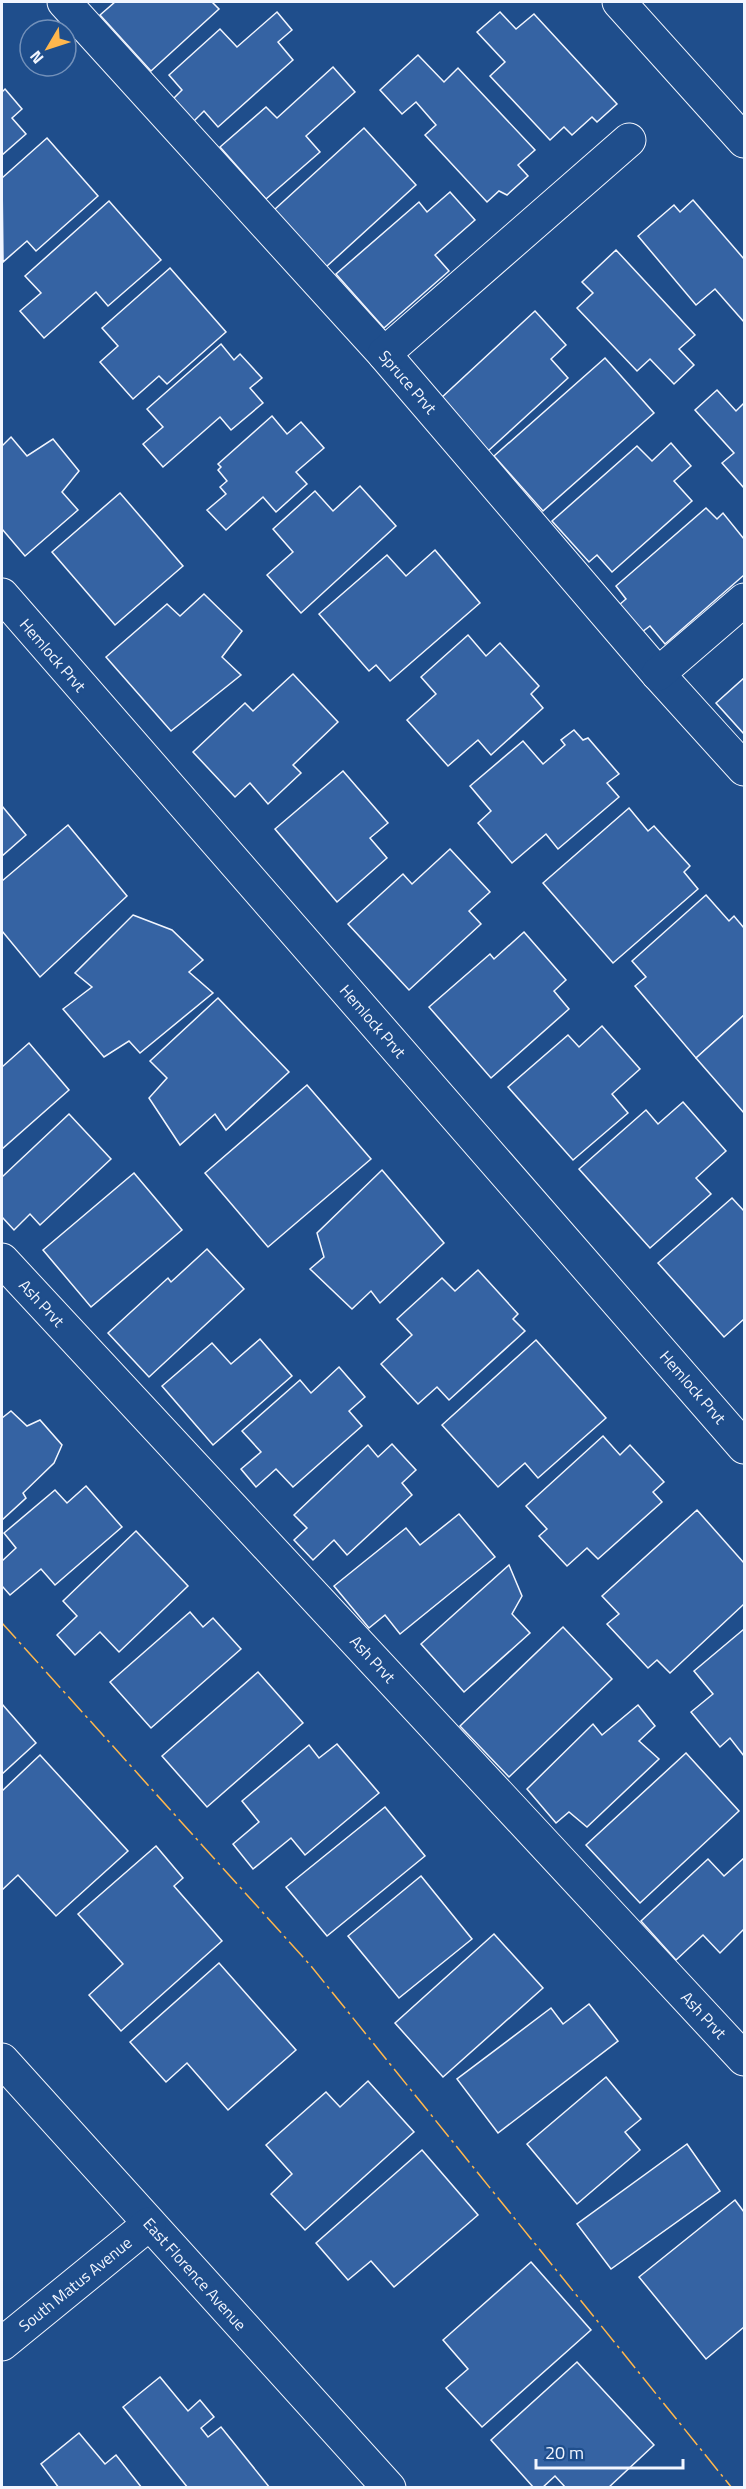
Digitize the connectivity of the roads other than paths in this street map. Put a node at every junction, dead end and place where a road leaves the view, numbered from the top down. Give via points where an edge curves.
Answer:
1 (64, 2) edge
2 (619, 2) edge
3 (629, 141) dead end
4 (744, 141) edge
5 (384, 354) junction
6 (2, 595) edge
7 (744, 600) edge
8 (658, 674) junction
9 (744, 769) edge
10 (2, 1260) edge
11 (744, 1447) edge
12 (744, 2059) edge
13 (2, 2060) edge
14 (149, 2224) junction
15 (2, 2344) edge
16 (389, 2487) edge

1 - 5 street, Spruce Prvt
2 - 4 street
3 - 5 street
5 - 8 street, Spruce Prvt
6 - 11 street, Hemlock Prvt
7 - 8 street
8 - 9 street, Spruce Prvt
10 - 12 street, Ash Prvt
13 - 14 street, East Florence Avenue
14 - 15 street, South Matus Avenue
14 - 16 street, East Florence Avenue

